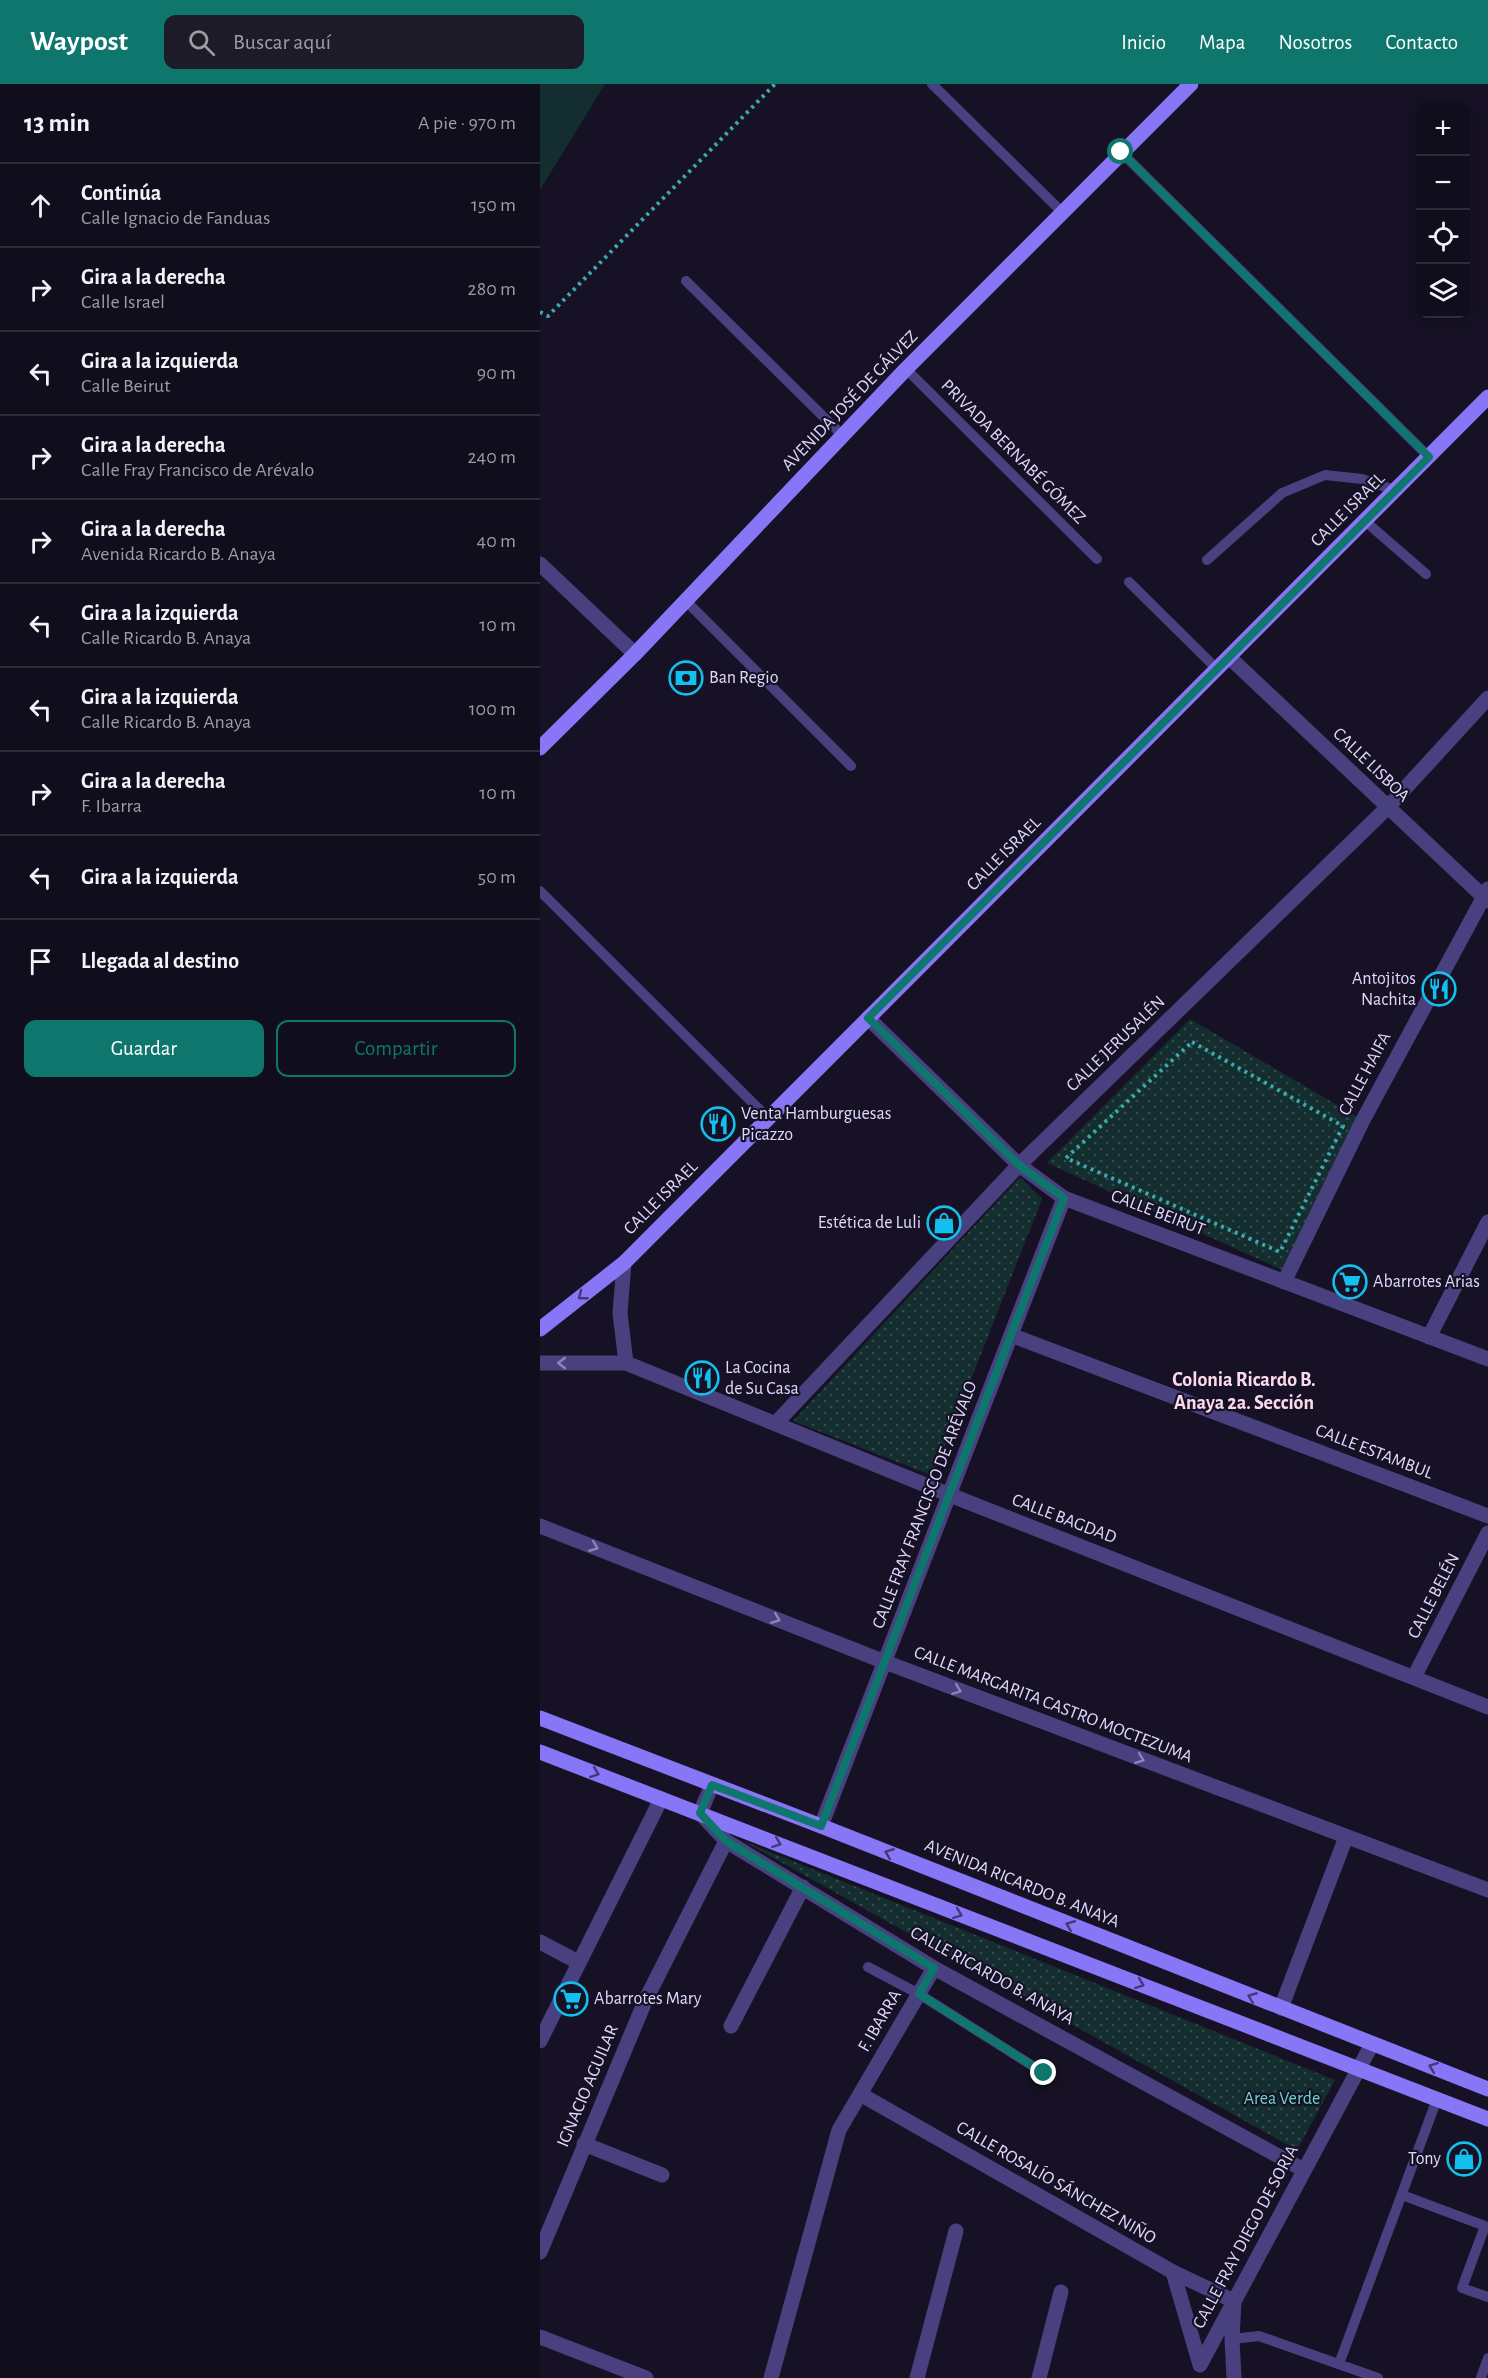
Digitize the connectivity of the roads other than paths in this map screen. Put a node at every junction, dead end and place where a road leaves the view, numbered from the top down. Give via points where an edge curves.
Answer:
1 (932, 84) edge
2 (1191, 84) edge
3 (1121, 152) junction
4 (1062, 212) junction
5 (686, 280) dead end
6 (906, 369) junction
7 (1488, 398) edge
8 (844, 436) junction
9 (1429, 457) junction
10 (1395, 490) junction
11 (1365, 521) junction
12 (1097, 559) dead end
13 (1207, 560) dead end
14 (540, 564) edge
15 (1426, 574) dead end
16 (1129, 582) dead end
17 (685, 600) junction
18 (635, 654) junction
19 (1229, 657) junction
20 (1216, 669) junction
21 (1488, 698) edge
22 (540, 748) edge
23 (851, 766) dead end
24 (1387, 808) junction
25 (540, 891) edge
26 (1486, 896) edge
27 (868, 1018) junction
28 (768, 1118) junction
29 (1019, 1165) junction
30 (1064, 1198) junction
31 (1488, 1222) edge
32 (624, 1263) junction
33 (1284, 1282) junction
34 (540, 1329) edge
35 (1011, 1335) junction
36 (1429, 1336) junction
37 (1488, 1359) edge
38 (540, 1363) edge
39 (626, 1364) junction
40 (776, 1423) junction
41 (950, 1495) junction
42 (1488, 1516) edge
43 (540, 1526) edge
44 (1488, 1533) edge
45 (885, 1662) junction
46 (1414, 1677) junction
47 (1488, 1707) edge
48 (540, 1718) edge
49 (540, 1752) edge
50 (712, 1785) junction
51 (661, 1799) junction
52 (700, 1813) junction
53 (821, 1826) junction
54 (1346, 1837) junction
55 (726, 1841) junction
56 (803, 1887) junction
57 (1488, 1890) edge
58 (540, 1942) edge
59 (578, 1962) junction
60 (868, 1967) dead end
61 (934, 1968) junction
62 (919, 1994) junction
63 (1281, 2008) junction
64 (731, 2026) dead end
65 (540, 2041) edge
66 (1372, 2044) junction
67 (1358, 2069) junction
68 (1044, 2073) dead end
69 (1488, 2089) edge
70 (860, 2094) junction
71 (1437, 2099) junction
72 (1488, 2119) edge
73 (584, 2144) junction
74 (1304, 2170) junction
75 (662, 2175) dead end
76 (1402, 2195) junction
77 (1486, 2226) edge
78 (956, 2231) dead end
79 (540, 2252) edge
80 (1173, 2272) junction
81 (1061, 2292) dead end
82 (1488, 2297) edge
83 (1234, 2301) junction
84 (540, 2337) edge
85 (1232, 2339) junction
86 (1488, 2358) edge
87 (1340, 2364) junction
88 (646, 2378) edge
89 (771, 2378) edge
90 (917, 2378) edge
91 (1039, 2378) edge
92 (1234, 2378) edge
93 (1378, 2378) edge
94 (1480, 2378) edge

1 - 4 lane
2 - 3 main road, AVENIDA JOSÉ DE GÁLVEZ
3 - 4 main road, AVENIDA JOSÉ DE GÁLVEZ
3 - 9 lane
4 - 6 main road, AVENIDA JOSÉ DE GÁLVEZ
5 - 8 lane
6 - 8 main road, AVENIDA JOSÉ DE GÁLVEZ
6 - 12 lane, PRIVADA BERNABÉ GÓMEZ
7 - 9 main road, CALLE ISRAEL
8 - 17 main road, AVENIDA JOSÉ DE GÁLVEZ
9 - 10 main road, CALLE ISRAEL
10 - 11 main road, CALLE ISRAEL
10 - 13 lane via 1362,479 1324,475 1282,493
11 - 15 lane
11 - 19 main road, CALLE ISRAEL
14 - 18 street
16 - 20 lane
17 - 18 main road, AVENIDA JOSÉ DE GÁLVEZ
17 - 23 lane
18 - 22 main road, AVENIDA JOSÉ DE GÁLVEZ
19 - 20 main road, CALLE ISRAEL
19 - 24 street, CALLE LISBOA
20 - 27 main road, CALLE ISRAEL
21 - 24 street, CALLE JERUSALÉN
24 - 26 street, CALLE LISBOA
24 - 29 street, CALLE JERUSALÉN
25 - 28 lane
26 - 33 street, CALLE HAIFA via 1363,1120
27 - 28 main road, CALLE ISRAEL
27 - 29 street, CALLE BEIRUT
28 - 32 main road, CALLE ISRAEL
29 - 30 street, CALLE BEIRUT
29 - 40 street, CALLE JERUSALÉN
30 - 33 street, CALLE BEIRUT
30 - 35 street, CALLE FRAY FRANCISCO DE ARÉVALO
31 - 36 street
32 -> 34 main road, CALLE ISRAEL
32 - 39 street via 620,1313
33 - 36 street, CALLE BEIRUT
35 - 41 street, CALLE FRAY FRANCISCO DE ARÉVALO
35 - 42 street, CALLE ESTAMBUL
36 - 37 street, CALLE BEIRUT
39 -> 38 street, CALLE BAGDAD
39 - 40 street, CALLE BAGDAD
40 - 41 street, CALLE BAGDAD
41 - 45 street, CALLE FRAY FRANCISCO DE ARÉVALO
41 - 46 street, CALLE BAGDAD
43 -> 45 street, CALLE MARGARITA CASTRO MOCTEZUMA
44 - 46 street, CALLE BELÉN
45 - 53 street, CALLE FRAY FRANCISCO DE ARÉVALO
45 -> 54 street, CALLE MARGARITA CASTRO MOCTEZUMA
46 - 47 street, CALLE BAGDAD
48 - 50 main road, AVENIDA RICARDO B. ANAYA
49 -> 51 main road
50 - 52 street
50 - 53 main road, AVENIDA RICARDO B. ANAYA
51 - 52 main road
51 - 59 street
52 - 55 street, CALLE RICARDO B. ANAYA
52 -> 67 main road
63 -> 53 main road, AVENIDA RICARDO B. ANAYA
54 - 57 street, CALLE MARGARITA CASTRO MOCTEZUMA
54 - 63 street
55 - 56 street, CALLE RICARDO B. ANAYA
55 - 73 street, IGNACIO AGUILAR via 646,1999
56 - 61 street, CALLE RICARDO B. ANAYA
56 - 64 street
58 - 59 street
59 - 65 street
60 - 62 lane
61 - 62 street, F. IBARRA
61 - 74 street, CALLE RICARDO B. ANAYA
62 - 68 lane
62 - 70 street, F. IBARRA
63 - 66 main road, AVENIDA RICARDO B. ANAYA
66 - 67 street, CALLE FRAY DIEGO DE SORIA
69 -> 66 main road, AVENIDA RICARDO B. ANAYA
67 - 71 main road
67 - 74 street, CALLE FRAY DIEGO DE SORIA
70 - 80 street, CALLE ROSALÍO SÁNCHEZ NIÑO
70 - 89 street, F. IBARRA via 839,2130
71 - 72 main road
71 - 76 lane
73 - 75 street
73 - 79 street, IGNACIO AGUILAR
74 - 83 street, CALLE FRAY DIEGO DE SORIA
76 - 77 lane
76 - 87 lane
77 - 82 lane via 1462,2288
78 - 90 street
80 - 83 street, CALLE ROSALÍO SÁNCHEZ NIÑO
80 - 83 street, CALLE FRAY DIEGO DE SORIA via 1200,2365
81 - 91 street
83 - 85 street
84 - 88 street
85 - 87 lane via 1259,2336
85 - 92 street
86 - 94 lane
87 - 93 lane

